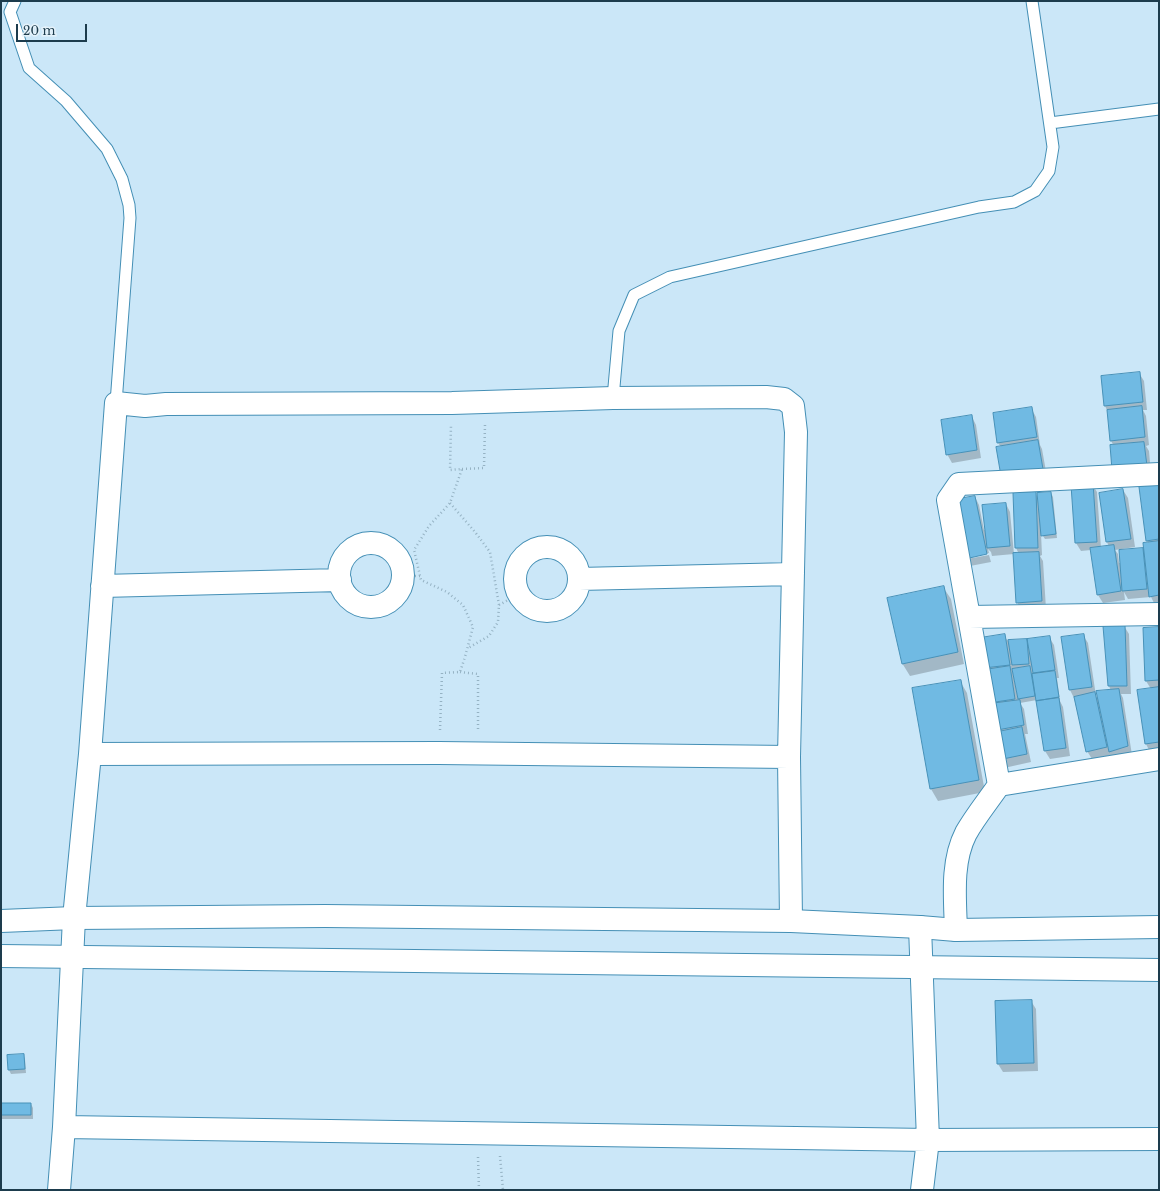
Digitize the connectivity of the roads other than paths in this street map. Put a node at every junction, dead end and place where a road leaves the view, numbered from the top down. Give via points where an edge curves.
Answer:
1 (15, 1) edge
2 (1032, 1) edge
3 (1159, 109) edge
4 (1050, 123) junction
5 (613, 398) junction
6 (116, 403) junction
7 (1159, 474) edge
8 (793, 574) junction
9 (340, 580) junction
10 (579, 580) junction
11 (102, 586) junction
12 (1159, 614) edge
13 (969, 617) junction
14 (90, 754) junction
15 (789, 757) junction
16 (1159, 759) edge
17 (999, 785) junction
18 (74, 918) junction
19 (1, 921) edge
20 (791, 921) junction
21 (920, 927) junction
22 (1159, 927) edge
23 (956, 930) junction
24 (1, 956) edge
25 (73, 956) junction
26 (922, 968) junction
27 (1159, 970) edge
28 (64, 1127) junction
29 (1159, 1139) edge
30 (928, 1140) junction
31 (59, 1190) edge
32 (922, 1190) edge

1 - 6 lane via 10,12 29,68 66,101 107,149 122,179 127,198 130,218
2 - 4 lane
3 - 4 lane
4 - 5 lane via 1053,147 1049,171 1035,190 1014,202 979,207 670,277 634,295 619,331
5 - 6 street via 452,403 145,406
5 - 8 street via 766,397 784,399 793,406 796,432
6 - 11 street
7 - 13 street via 959,484 948,500
8 - 10 street
8 - 15 street
9 - 9 street via 343,559 350,551 369,543 380,544 389,549 412,576 388,602 368,607 349,599
9 - 11 street
10 - 10 street via 572,560 555,548 535,549 519,563 515,573 515,584 525,602 544,611 555,610 572,599
11 - 14 street
12 - 13 street
13 - 17 street
14 - 15 street via 439,753
14 - 18 street
15 - 20 street
16 - 17 street
17 - 23 street via 966,834 957,859
18 - 19 street
18 - 20 street via 324,916
18 - 25 street
20 - 21 street
21 - 23 street
21 - 26 street
22 - 23 street
24 - 25 street
25 - 26 street
25 - 28 street
26 - 27 street
26 - 30 street
28 - 30 street
28 - 31 street
29 - 30 street
30 - 32 street

